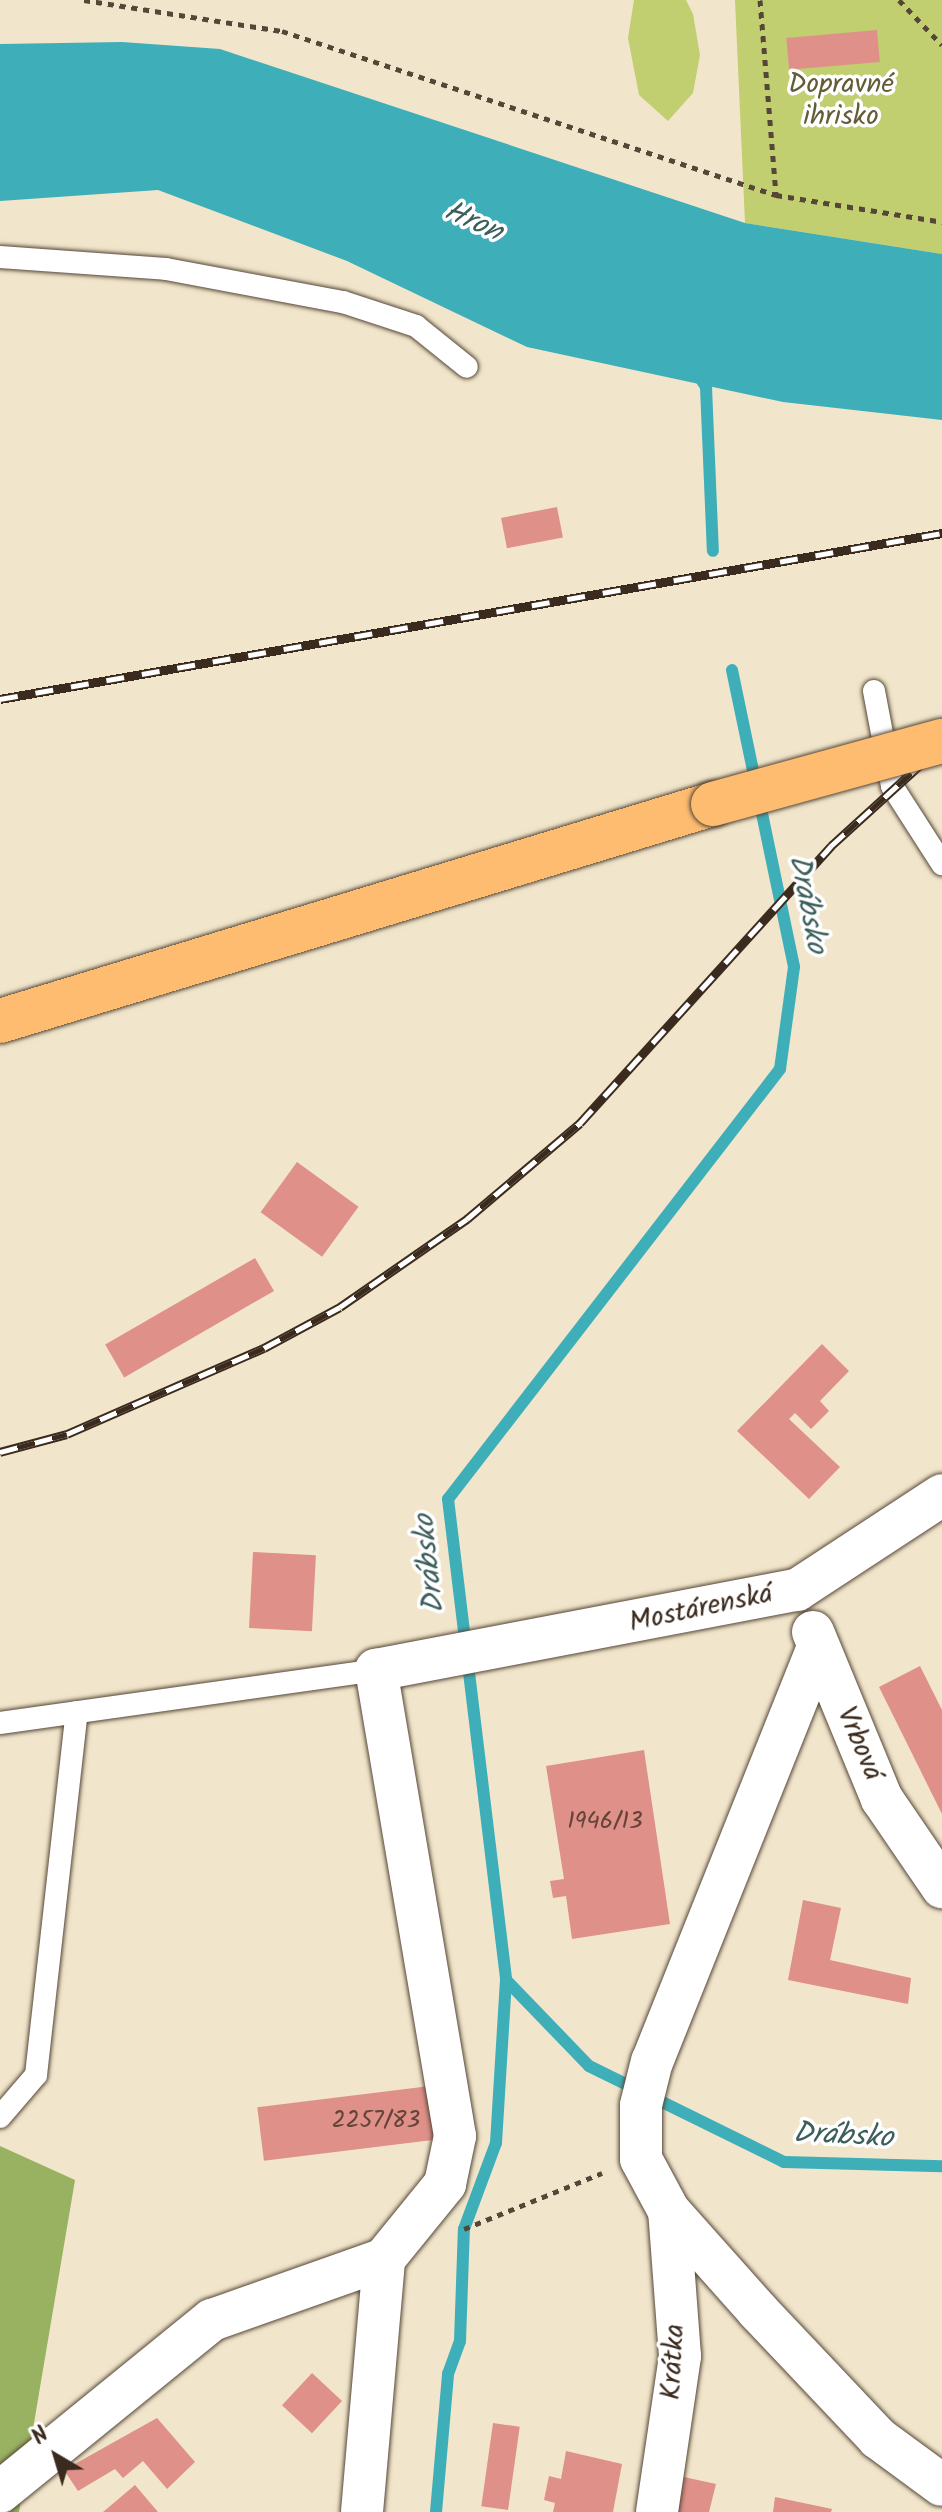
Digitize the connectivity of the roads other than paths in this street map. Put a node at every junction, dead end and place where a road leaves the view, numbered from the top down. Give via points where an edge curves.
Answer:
1 (0, 257) edge
2 (467, 367) dead end
3 (874, 691) dead end
4 (942, 741) edge
5 (942, 864) edge
6 (0, 1021) edge
7 (942, 1495) edge
8 (797, 1590) junction
9 (818, 1647) junction
10 (376, 1670) junction
11 (77, 1712) junction
12 (0, 1723) edge
13 (942, 1887) edge
14 (0, 2117) edge
15 (669, 2211) junction
16 (394, 2249) junction
17 (942, 2485) edge
18 (0, 2492) edge
19 (362, 2512) edge
20 (657, 2512) edge

1 - 2 lane via 166,269 343,302 416,326
3 - 5 lane via 892,786
4 - 6 main road, bridge via 713,804
7 - 8 street, Mostárenská
8 - 9 street, Vrbová
8 - 10 street, Mostárenská via 509,1650
9 - 13 street, Vrbová via 882,1799
9 - 15 street via 652,2061 641,2105 641,2159
10 - 11 lane
10 - 16 street via 455,2136 445,2184
11 - 12 lane
11 - 14 lane via 36,2075
15 - 17 street via 878,2438
15 - 20 street, Krátka via 680,2356
16 - 18 street via 212,2320
16 - 19 street

